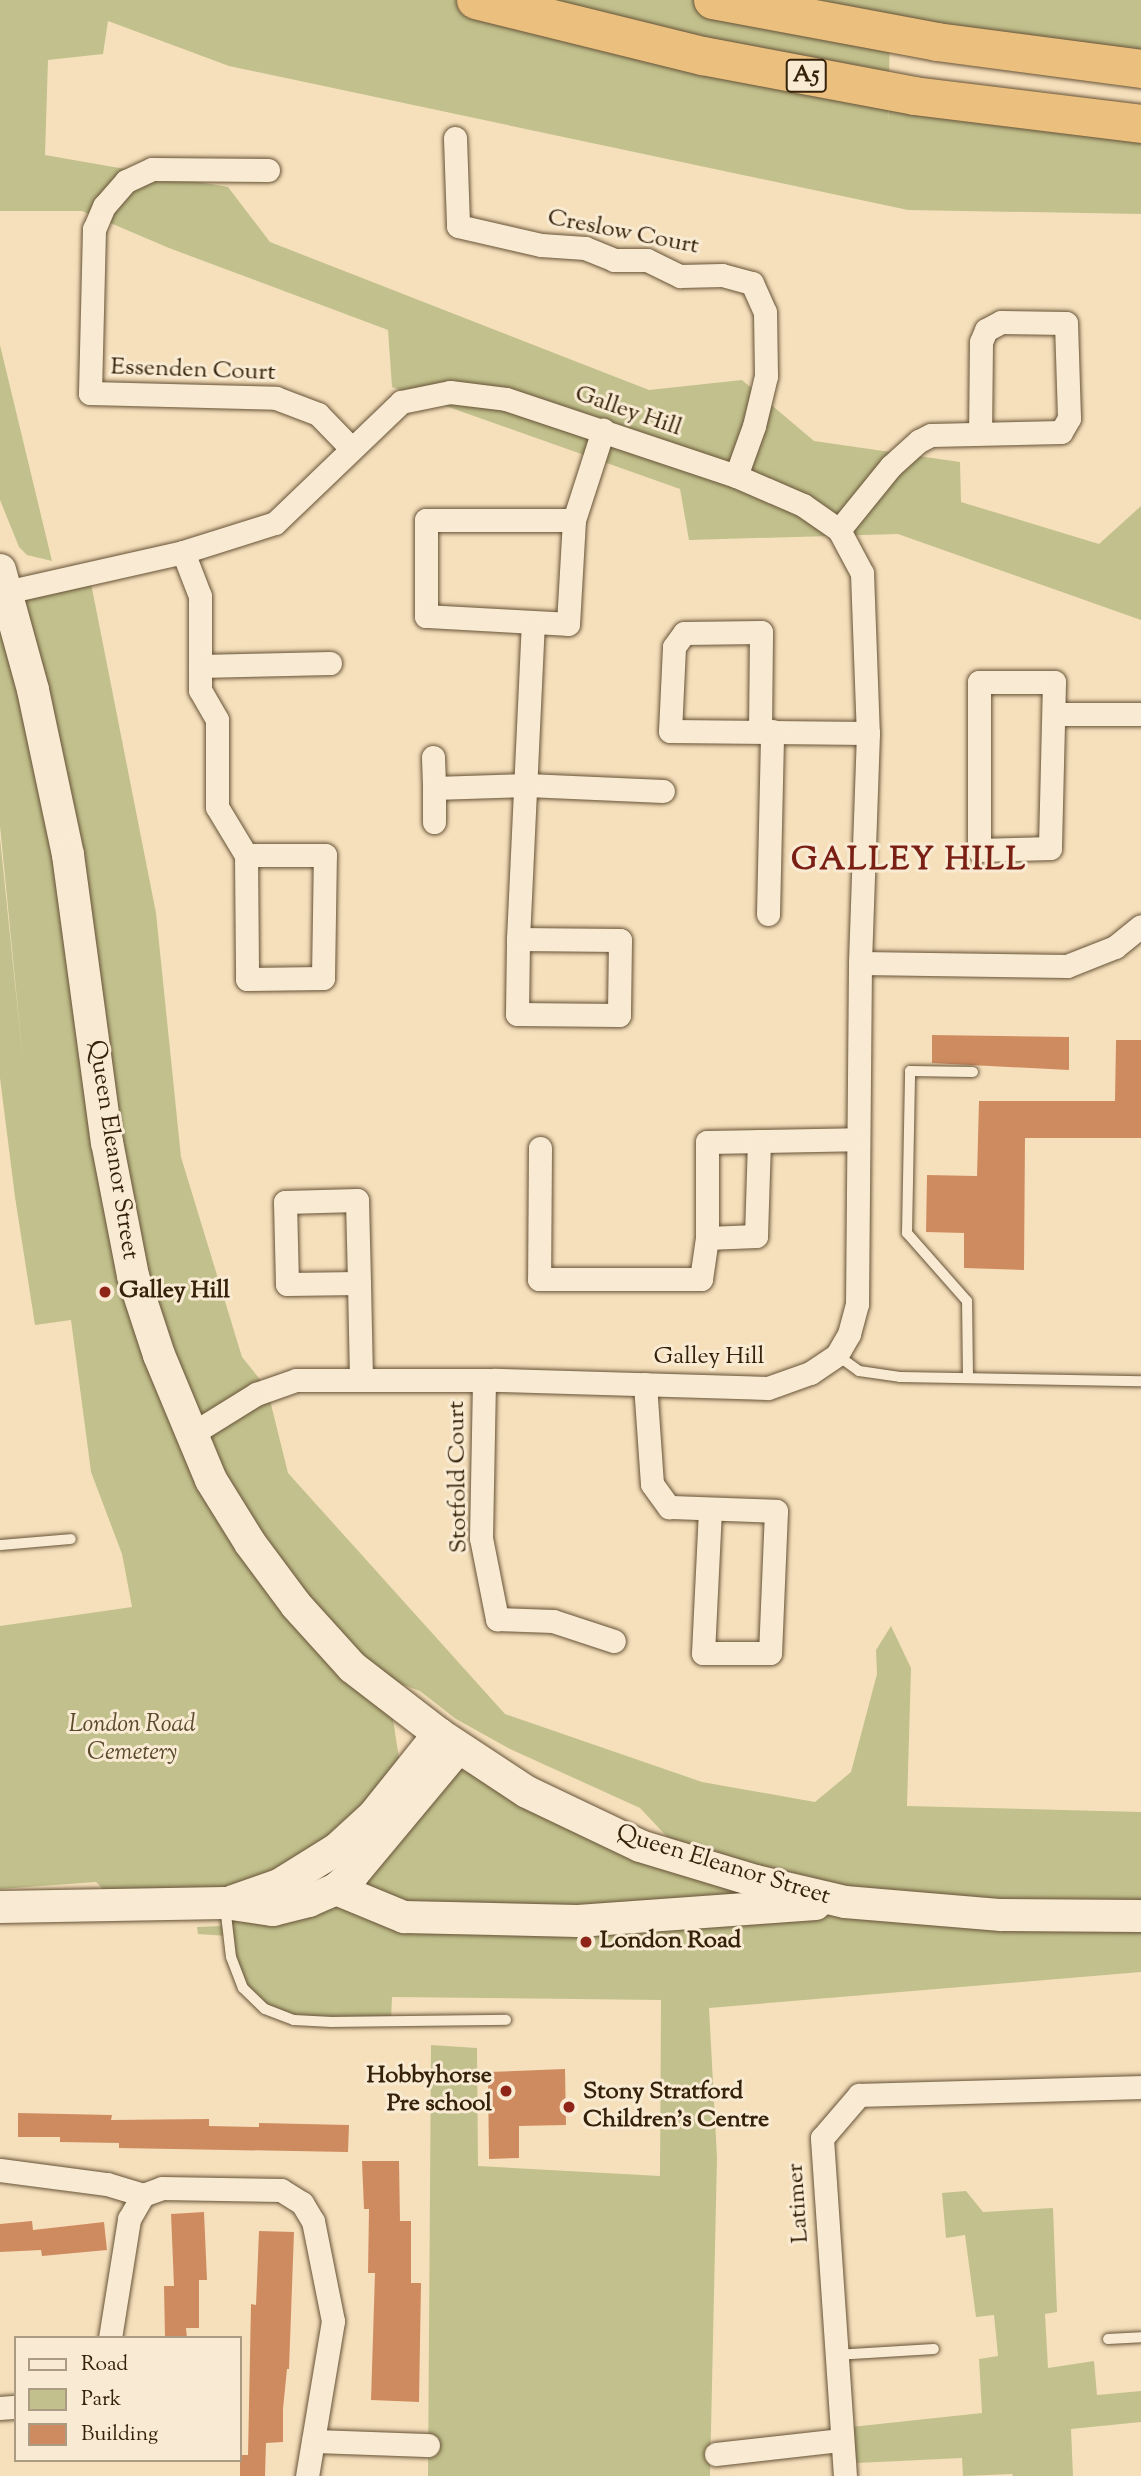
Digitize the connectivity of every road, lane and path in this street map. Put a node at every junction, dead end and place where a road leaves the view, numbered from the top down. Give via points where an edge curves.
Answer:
1 (476, 0) edge
2 (713, 0) edge
3 (1141, 69) edge
4 (1141, 124) edge
5 (455, 138) dead end
6 (268, 170) dead end
7 (603, 430) junction
8 (980, 433) junction
9 (350, 447) junction
10 (736, 476) junction
11 (574, 520) junction
12 (839, 530) junction
13 (183, 552) junction
14 (3, 581) edge
15 (533, 624) junction
16 (330, 663) dead end
17 (200, 666) junction
18 (1055, 713) junction
19 (1141, 714) edge
20 (766, 731) junction
21 (868, 733) junction
22 (433, 757) dead end
23 (527, 785) junction
24 (434, 788) junction
25 (663, 791) dead end
26 (434, 822) dead end
27 (246, 855) junction
28 (768, 914) dead end
29 (1141, 926) edge
30 (518, 939) junction
31 (860, 963) junction
32 (973, 1072) dead end
33 (859, 1139) junction
34 (759, 1141) junction
35 (540, 1148) dead end
36 (707, 1238) junction
37 (359, 1283) junction
38 (837, 1355) junction
39 (968, 1378) junction
40 (361, 1380) junction
41 (484, 1381) junction
42 (1141, 1381) edge
43 (645, 1384) junction
44 (190, 1435) junction
45 (710, 1510) junction
46 (71, 1539) dead end
47 (0, 1545) edge
48 (614, 1642) dead end
49 (449, 1741) junction
50 (336, 1889) junction
51 (845, 1902) junction
52 (225, 1903) junction
53 (0, 1907) edge
54 (1141, 1916) edge
55 (506, 2020) dead end
56 (1141, 2087) edge
57 (0, 2170) edge
58 (143, 2195) junction
59 (110, 2336) edge
60 (1141, 2336) edge
61 (1108, 2339) dead end
62 (934, 2349) dead end
63 (835, 2356) junction
64 (841, 2440) junction
65 (313, 2441) junction
66 (428, 2445) dead end
67 (716, 2454) dead end
68 (307, 2476) edge
69 (845, 2476) edge

1 - 4 highway, A5 via 703,56 914,96
2 - 3 highway, A5 via 937,42
5 - 10 street, Creslow Court via 458,226 541,245 585,248 614,260 647,260 680,276 722,275 752,283 765,312 766,376
6 - 9 street, Essenden Court via 152,169 126,181 104,206 94,229 90,393 275,398 318,414
7 - 9 street, Galley Hill via 506,399 450,392 401,402
7 - 10 street, Galley Hill
7 - 11 street
8 - 8 street via 1061,432 1069,418 1066,324 1001,322 986,330 981,342
8 - 12 street via 931,435 919,441 891,466
9 - 13 street, Galley Hill via 275,523
10 - 12 street, Galley Hill via 803,505
11 - 15 street via 568,624
11 - 15 street via 426,520 426,616
12 - 21 street, Galley Hill via 862,573
13 - 14 street, Galley Hill
13 - 17 street via 200,596
14 - 44 street, Queen Eleanor Street via 33,690 68,855 107,1142 133,1276
15 - 23 street
16 - 17 street
17 - 27 street via 200,690 217,720 217,807
18 - 18 street via 1054,682 979,682 979,850 1050,848
18 - 19 street
20 - 20 street via 670,731 674,647 684,633 761,632
20 - 21 street
20 - 28 street
21 - 31 street, Galley Hill
22 - 24 street
23 - 24 street
23 - 25 street
23 - 30 street
24 - 26 street
27 - 27 street via 247,979 323,978 325,855
29 - 31 street via 1115,947 1067,966
30 - 30 street via 620,940 619,1015 517,1014
31 - 33 street, Galley Hill
32 - 39 lane via 910,1071 906,1233 967,1301
33 - 34 street
33 - 38 street, Galley Hill via 857,1304 849,1335
34 - 36 street via 756,1236
34 - 36 street via 707,1142
35 - 36 street via 539,1279 701,1279
37 - 37 street via 358,1200 285,1202 287,1284
37 - 40 street
38 - 39 lane via 859,1371
38 - 43 street, Galley Hill via 810,1373 768,1388
39 - 42 lane
40 - 41 street, Galley Hill
40 - 44 street, Galley Hill via 296,1380 256,1394
41 - 43 street, Galley Hill
41 - 48 street, Stotfold Court via 481,1538 497,1619 553,1621
43 - 45 street via 652,1484 669,1507
44 - 49 street, Queen Eleanor Street via 224,1501 296,1605 352,1667
45 - 45 street via 776,1511 770,1653 703,1653
46 - 47 lane
49 - 50 street via 395,1828
49 - 51 street, Queen Eleanor Street via 527,1792 640,1846
49 - 52 street via 337,1849 279,1885
50 - 51 street via 404,1917 578,1921
50 - 52 street via 273,1910
51 - 54 street, Queen Eleanor Street via 1001,1915
52 - 53 street
52 - 55 lane via 231,1957 243,1988 265,2010 294,2020 332,2022
56 - 63 street, Latimer via 859,2095 822,2138
57 - 58 street via 107,2184
58 - 59 street via 129,2219
58 - 65 street via 162,2188 281,2190 302,2203 313,2221 333,2321
60 - 61 lane
62 - 63 lane
63 - 64 street, Latimer
64 - 67 street
64 - 69 street, Latimer
65 - 66 street
65 - 68 street

